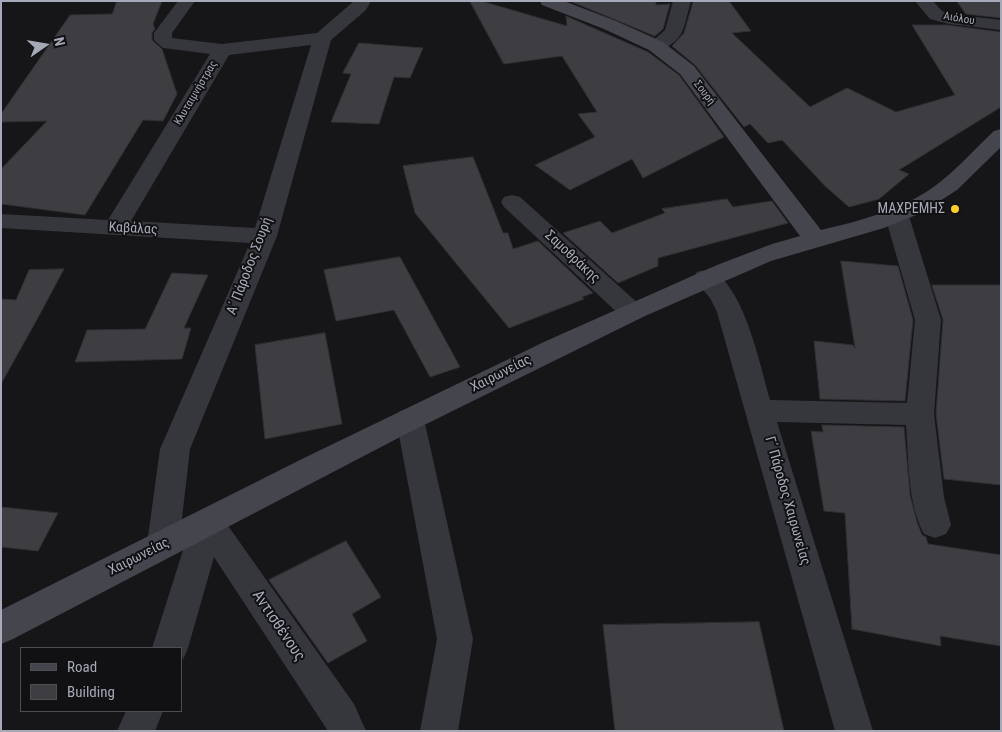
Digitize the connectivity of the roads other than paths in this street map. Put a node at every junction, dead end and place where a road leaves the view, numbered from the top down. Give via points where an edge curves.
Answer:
1 (186, 1) edge
2 (362, 1) edge
3 (548, 1) edge
4 (682, 1) edge
5 (923, 1) edge
6 (1001, 25) edge
7 (322, 38) junction
8 (656, 46) junction
9 (222, 50) junction
10 (1001, 135) edge
11 (512, 202) dead end
12 (897, 216) junction
13 (1, 222) edge
14 (115, 228) junction
15 (265, 236) junction
16 (815, 240) junction
17 (706, 278) junction
18 (632, 312) junction
19 (760, 411) junction
20 (920, 414) junction
21 (410, 420) junction
22 (208, 522) junction
23 (935, 525) dead end
24 (163, 544) junction
25 (1, 628) edge
26 (170, 647) edge
27 (144, 712) edge
28 (136, 731) edge
29 (347, 731) edge
30 (439, 731) edge
31 (854, 731) edge

1 - 9 street, Κλυταιμνήστρας via 163,33 162,40 170,44
2 - 7 street
3 - 8 street, Σουρή
4 - 8 street via 673,32
5 - 6 street, Αιόλου via 936,15 949,19
7 - 9 street
7 - 15 street, Α΄ Πάροδος Σουρή
8 - 16 street, Σουρή via 686,70
9 - 14 street, Κλυταιμνήστρας
10 - 12 street, Χαιρωνείας via 936,196
11 - 18 street, Σαμοθράκης
12 - 16 street, Χαιρωνείας
12 - 20 street via 928,320
13 - 14 street, Καβάλας
14 - 15 street, Καβάλας
15 - 24 street, Α΄ Πάροδος Σουρή via 175,449
16 - 17 street, Χαιρωνείας
17 - 18 street, Χαιρωνείας
17 - 19 street, Γ΄ Πάροδος Χαιρωνείας via 730,312
18 - 21 street, Χαιρωνείας via 535,356
19 - 20 street
19 - 31 street, Γ΄ Πάροδος Χαιρωνείας
20 - 23 street via 928,497
21 - 22 street, Χαιρωνείας
21 - 30 street via 455,639
22 - 24 street, Χαιρωνείας
22 - 26 street
22 - 29 street, Αντισθένους via 341,717
24 - 25 street, Χαιρωνείας
27 - 28 street

